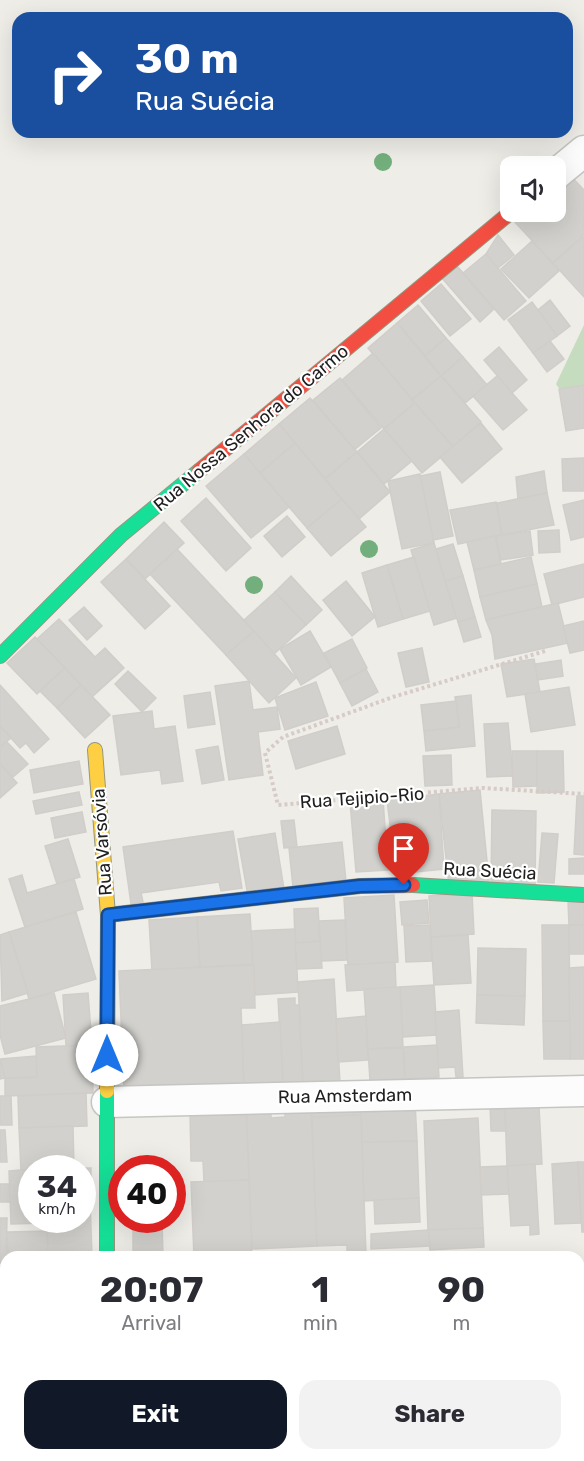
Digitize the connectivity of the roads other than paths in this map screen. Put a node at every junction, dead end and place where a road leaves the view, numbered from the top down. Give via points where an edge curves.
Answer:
1 (584, 151) edge
2 (566, 166) edge
3 (500, 221) edge
4 (0, 656) edge
5 (95, 750) dead end
6 (584, 895) edge
7 (108, 915) junction
8 (584, 1091) edge
9 (107, 1102) junction
10 (107, 1251) edge

1 - 2 street
3 - 4 street, Rua Nossa Senhora do Carmo via 121,535
5 - 7 street, Rua Varsóvia
6 - 7 street, Rua Suécia via 360,886
7 - 9 street, Rua Varsóvia
8 - 9 street, Rua Amsterdam
9 - 10 street, Rua Varsóvia

